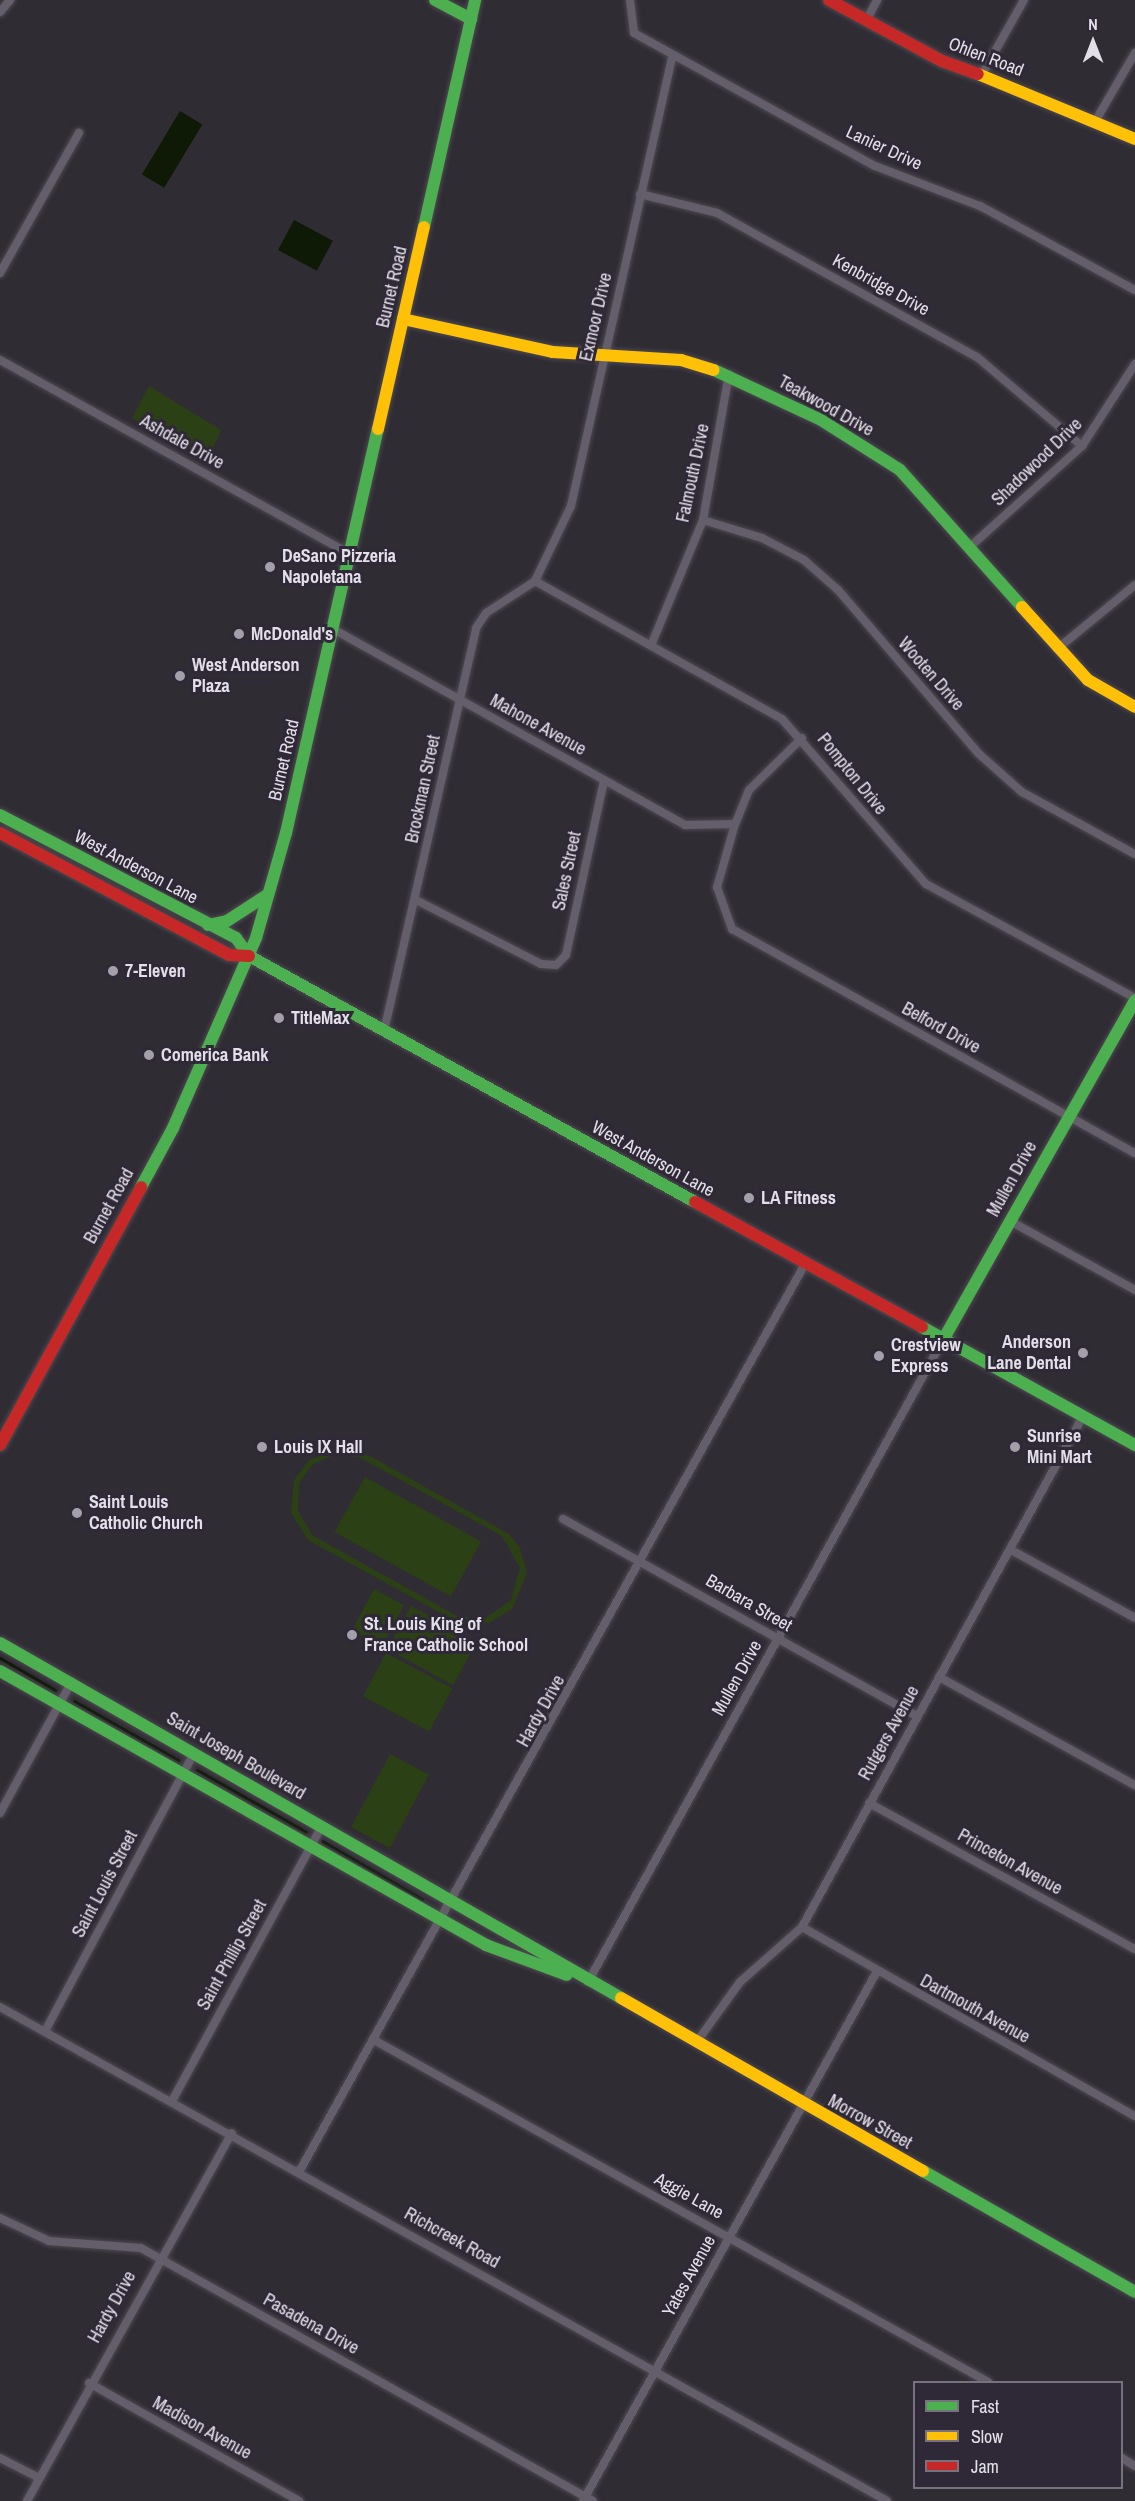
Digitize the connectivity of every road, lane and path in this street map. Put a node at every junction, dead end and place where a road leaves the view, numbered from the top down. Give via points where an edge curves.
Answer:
1 (10, 0) edge
2 (435, 0) edge
3 (475, 0) edge
4 (630, 0) edge
5 (829, 0) edge
6 (877, 0) edge
7 (1024, 0) edge
8 (0, 12) edge
9 (471, 19) junction
10 (866, 21) junction
11 (1135, 53) edge
12 (673, 55) junction
13 (981, 76) junction
14 (1096, 120) junction
15 (79, 133) dead end
16 (1135, 139) edge
17 (640, 194) junction
18 (0, 273) edge
19 (1135, 290) edge
20 (403, 319) junction
21 (603, 357) junction
22 (0, 360) edge
23 (1135, 364) edge
24 (729, 374) junction
25 (1083, 446) junction
26 (703, 520) junction
27 (972, 545) junction
28 (348, 553) junction
29 (535, 581) junction
30 (1135, 585) edge
31 (333, 629) junction
32 (652, 643) junction
33 (1057, 649) junction
34 (460, 700) junction
35 (1135, 707) edge
36 (802, 738) junction
37 (604, 781) junction
38 (0, 815) edge
39 (735, 824) junction
40 (29, 831) junction
41 (0, 833) edge
42 (16, 841) junction
43 (28, 848) junction
44 (1135, 854) edge
45 (267, 895) junction
46 (416, 900) junction
47 (208, 925) junction
48 (249, 956) junction
49 (1135, 999) edge
50 (384, 1031) junction
51 (1067, 1117) junction
52 (1135, 1153) edge
53 (1010, 1221) junction
54 (805, 1264) junction
55 (1135, 1290) edge
56 (943, 1340) junction
57 (1083, 1416) junction
58 (0, 1444) edge
59 (1135, 1445) edge
60 (563, 1519) dead end
61 (1011, 1550) junction
62 (643, 1561) junction
63 (1135, 1618) edge
64 (779, 1640) junction
65 (0, 1643) edge
66 (0, 1671) edge
67 (939, 1677) junction
68 (72, 1682) junction
69 (59, 1704) junction
70 (917, 1716) junction
71 (195, 1753) junction
72 (183, 1775) junction
73 (1135, 1785) edge
74 (869, 1803) junction
75 (0, 1813) edge
76 (322, 1826) junction
77 (309, 1847) junction
78 (454, 1901) junction
79 (442, 1922) junction
80 (802, 1927) junction
81 (1135, 1949) edge
82 (876, 1973) junction
83 (588, 1983) junction
84 (0, 2007) edge
85 (45, 2031) junction
86 (374, 2040) junction
87 (696, 2043) junction
88 (172, 2101) junction
89 (804, 2105) junction
90 (1135, 2116) edge
91 (232, 2133) junction
92 (299, 2172) junction
93 (0, 2218) edge
94 (730, 2237) junction
95 (159, 2257) junction
96 (1135, 2292) edge
97 (655, 2371) junction
98 (986, 2381) edge
99 (89, 2383) junction
100 (0, 2458) edge
101 (39, 2478) junction
102 (587, 2499) edge
103 (27, 2501) edge
104 (299, 2501) edge
105 (887, 2501) edge

1 - 8 street
2 - 9 street
3 - 9 street, Burnet Road
4 - 12 street, Lanier Drive via 629,23 634,33
5 - 10 street, Ohlen Road
6 - 10 street
7 - 13 street
9 - 20 street, Burnet Road
10 - 13 street, Ohlen Road
11 - 14 street
12 - 17 street, Exmoor Drive
12 - 19 street, Lanier Drive via 876,166 980,206
13 - 14 street, Ohlen Road
14 - 16 street, Ohlen Road
15 - 18 street
17 - 21 street, Exmoor Drive
17 - 25 street, Kenbridge Drive via 717,213 977,357
20 - 21 street, Teakwood Drive via 524,347
20 - 28 street, Burnet Road
21 - 24 street, Teakwood Drive via 681,360
21 - 29 street, Exmoor Drive via 571,506
22 - 28 street, Ashdale Drive
23 - 25 street, Shadowood Drive
24 - 26 street, Falmouth Drive
24 - 27 street, Teakwood Drive via 821,420 900,470
25 - 27 street, Shadowood Drive
26 - 32 street, Falmouth Drive
26 - 44 street, Wooten Drive via 762,538 804,561 837,590 978,753 1022,792
27 - 33 street, Teakwood Drive
28 - 31 street, Burnet Road
29 - 32 street, Pompton Drive
29 - 34 street, Brockman Street via 481,618
30 - 33 street
31 - 34 street, Mahone Avenue
31 - 45 street, Burnet Road via 282,852
32 - 36 street, Pompton Drive via 782,719
33 - 35 street, Teakwood Drive via 1088,680
34 - 37 street, Mahone Avenue
34 - 46 street, Brockman Street
36 - 39 street via 749,790
36 - 49 street, Pompton Drive via 926,884
37 - 39 street, Mahone Avenue via 685,825
37 - 46 street, Sales Street via 566,955 556,965 541,964
38 - 40 street, West Anderson Lane
39 - 51 street, Belford Drive via 717,887 732,929
40 - 42 street
40 - 43 street
40 - 47 street, West Anderson Lane
41 - 42 street, West Anderson Lane
42 - 43 street, West Anderson Lane
43 - 48 street, West Anderson Lane via 229,955
45 - 47 street via 227,921
45 - 48 street, Burnet Road
46 - 50 street, Brockman Street
47 - 48 street, West Anderson Lane via 236,938
48 - 50 street, West Anderson Lane
48 - 58 street, Burnet Road via 173,1128
49 - 51 street, Mullen Drive
50 - 54 street, West Anderson Lane
51 - 52 street, Belford Drive
51 - 53 street, Mullen Drive
53 - 55 street
53 - 56 street, Mullen Drive
54 - 56 street, West Anderson Lane
54 - 62 street, Hardy Drive
56 - 57 street, West Anderson Lane
56 - 64 street, Mullen Drive
57 - 59 street, West Anderson Lane
57 - 61 street, Rutgers Avenue
60 - 62 street, Barbara Street
61 - 63 street
61 - 67 street, Rutgers Avenue
62 - 64 street, Barbara Street
62 - 78 street, Hardy Drive
64 - 70 street, Barbara Street
64 - 83 street, Mullen Drive
65 - 68 street, Saint Joseph Boulevard
66 - 69 street
67 - 70 street, Rutgers Avenue
67 - 73 street
68 - 69 street
68 - 71 street, Saint Joseph Boulevard
69 - 72 street
69 - 75 street
70 - 74 street, Rutgers Avenue
71 - 72 street, Saint Louis Street
71 - 76 street, Saint Joseph Boulevard
72 - 77 street
72 - 85 street, Saint Louis Street
74 - 80 street, Rutgers Avenue
74 - 81 street, Princeton Avenue
76 - 77 street, Saint Phillip Street
76 - 78 street, Saint Joseph Boulevard
77 - 79 street
77 - 88 street, Saint Phillip Street
78 - 79 street, Hardy Drive
78 - 83 street, Morrow Street
79 - 83 street, Morrow Street via 486,1945
79 - 86 street, Hardy Drive
80 - 82 street, Dartmouth Avenue
80 - 87 street, Rutgers Avenue via 740,1982
82 - 89 street, Yates Avenue
82 - 90 street, Dartmouth Avenue
83 - 87 street, Morrow Street
84 - 85 street, Richcreek Road
85 - 88 street, Richcreek Road
86 - 92 street, Hardy Drive
86 - 94 street, Aggie Lane
87 - 89 street, Morrow Street
88 - 91 street, Richcreek Road
89 - 94 street, Yates Avenue
89 - 96 street, Morrow Street
91 - 92 street, Richcreek Road
91 - 95 street, Hardy Drive via 191,2211
92 - 97 street, Richcreek Road
93 - 95 street, Pasadena Drive via 49,2241 116,2242
94 - 97 street, Yates Avenue
94 - 98 street, Aggie Lane
95 - 99 street, Hardy Drive
95 - 102 street, Pasadena Drive
97 - 102 street, Yates Avenue
97 - 105 street, Richcreek Road
99 - 101 street, Hardy Drive
99 - 104 street, Madison Avenue
100 - 101 street
101 - 103 street, Hardy Drive

